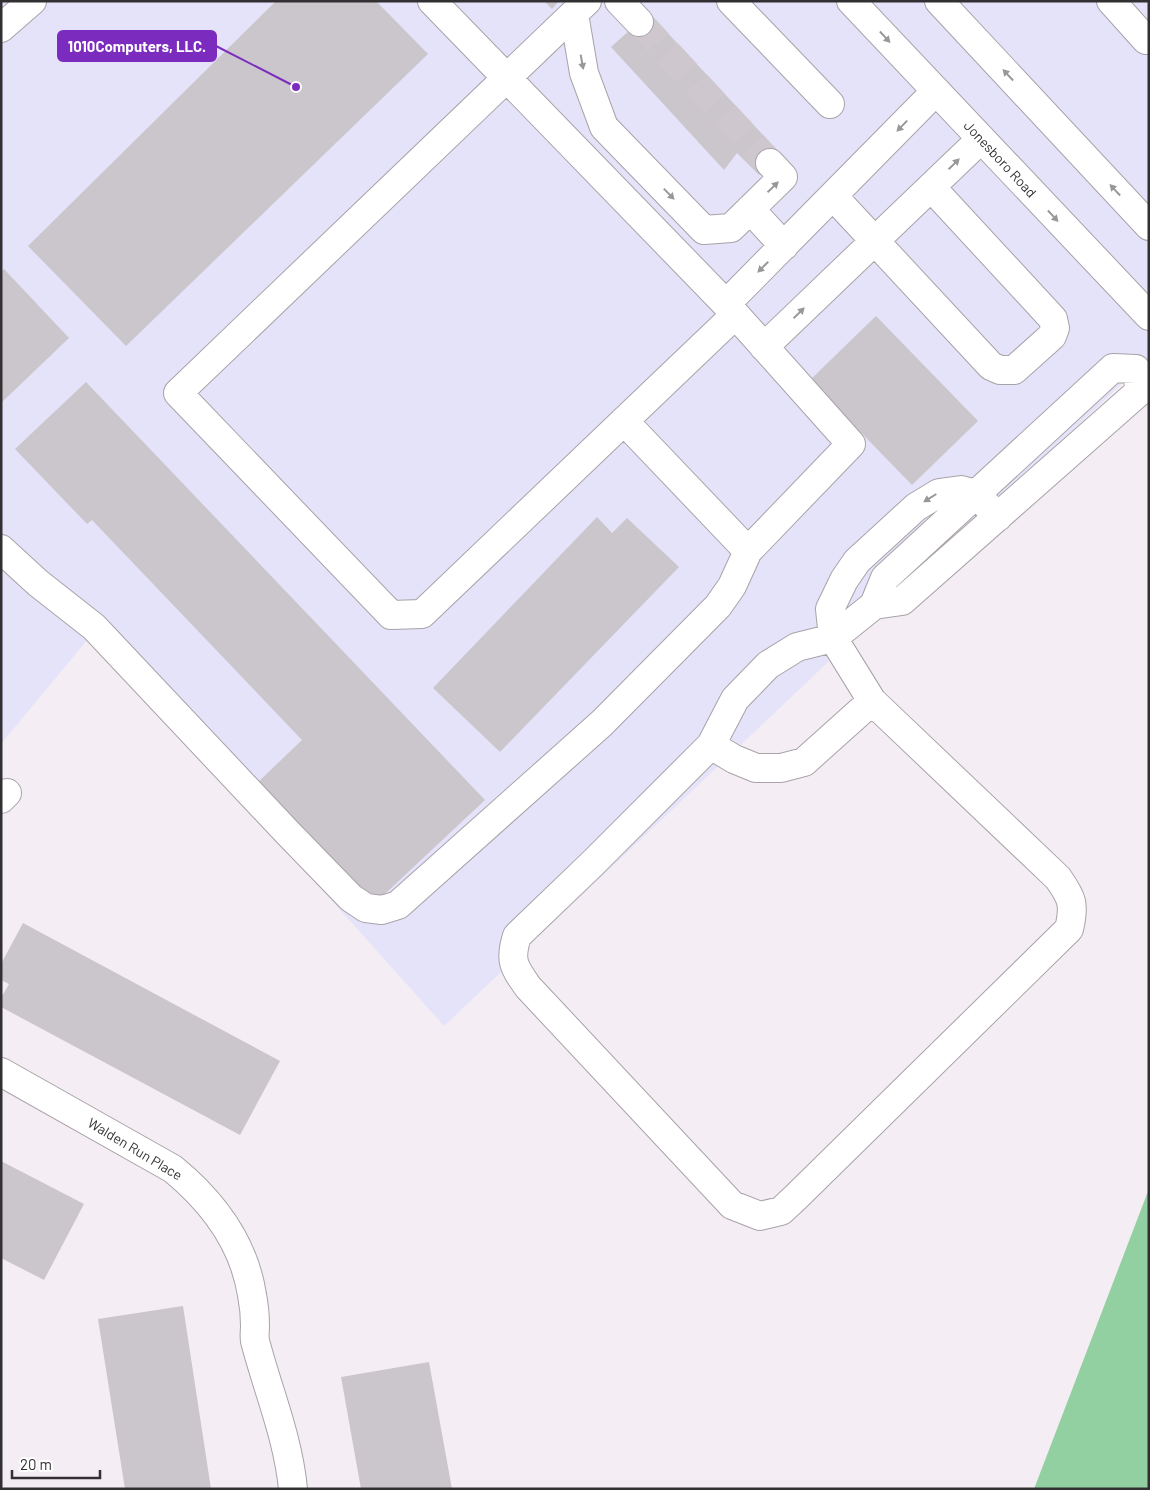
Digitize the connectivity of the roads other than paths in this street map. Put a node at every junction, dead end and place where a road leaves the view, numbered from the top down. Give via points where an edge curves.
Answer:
1 (32, 1) edge
2 (432, 1) edge
3 (619, 1) edge
4 (731, 1) edge
5 (851, 1) edge
6 (938, 1) edge
7 (1111, 1) edge
8 (580, 8) edge
9 (639, 22) tunnel mouth
10 (1, 28) edge
11 (1148, 40) edge
12 (507, 79) junction
13 (936, 91) junction
14 (830, 104) dead end
15 (981, 139) junction
16 (770, 163) tunnel mouth
17 (931, 187) junction
18 (833, 196) junction
19 (750, 209) junction
20 (1149, 226) edge
21 (875, 240) junction
22 (784, 246) junction
23 (731, 310) junction
24 (1149, 316) edge
25 (764, 347) junction
26 (1143, 364) edge
27 (624, 421) junction
28 (976, 494) junction
29 (998, 517) junction
30 (902, 519) junction
31 (923, 544) junction
32 (1, 549) edge
33 (748, 551) junction
34 (874, 604) junction
35 (833, 638) junction
36 (872, 700) junction
37 (711, 745) junction
38 (1, 1072) edge
39 (293, 1489) edge

1 - 10 main road
2 - 12 main road
3 - 9 main road
4 - 14 main road
5 -> 13 main road, Jonesboro Road
20 -> 6 main road
7 - 11 main road
8 - 12 main road
8 -> 19 main road via 584,73 604,127 704,230 731,228
12 - 23 main road
12 - 27 main road via 178,393 391,614 422,614
13 - 15 main road, Jonesboro Road
13 -> 18 main road
17 -> 15 main road
15 -> 24 main road, Jonesboro Road
19 -> 16 main road via 783,177
17 - 21 main road
17 - 21 main road via 1053,319 1055,328 1052,336 1014,370 991,366
18 - 21 main road
18 - 22 main road
19 - 22 main road
25 -> 21 main road
22 -> 23 main road
23 - 25 main road
23 - 27 main road
25 - 33 main road via 851,444
26 - 28 main road via 1113,368
26 - 29 main road via 1140,391
27 - 33 main road
28 - 29 main road
28 -> 30 main road via 961,490 939,493
28 - 31 main road
29 - 34 main road via 902,601
30 - 31 main road
30 - 35 main road via 857,561 844,580 830,610
31 - 34 main road via 885,578
32 - 33 main road via 94,627 351,898 366,908 382,910 398,905 602,723 718,606 732,586
34 - 35 main road
35 - 36 main road
35 - 37 main road via 797,647 768,665 735,699
36 - 37 main road via 804,762 781,768 756,768
36 - 37 main road via 1058,878 1070,896 1073,913 1069,929 802,1191 781,1211 760,1216 732,1205 528,987 514,966 513,950 517,936
38 - 39 main road, Walden Run Place via 173,1169 205,1198 220,1218 241,1255 249,1281 254,1338 285,1440

